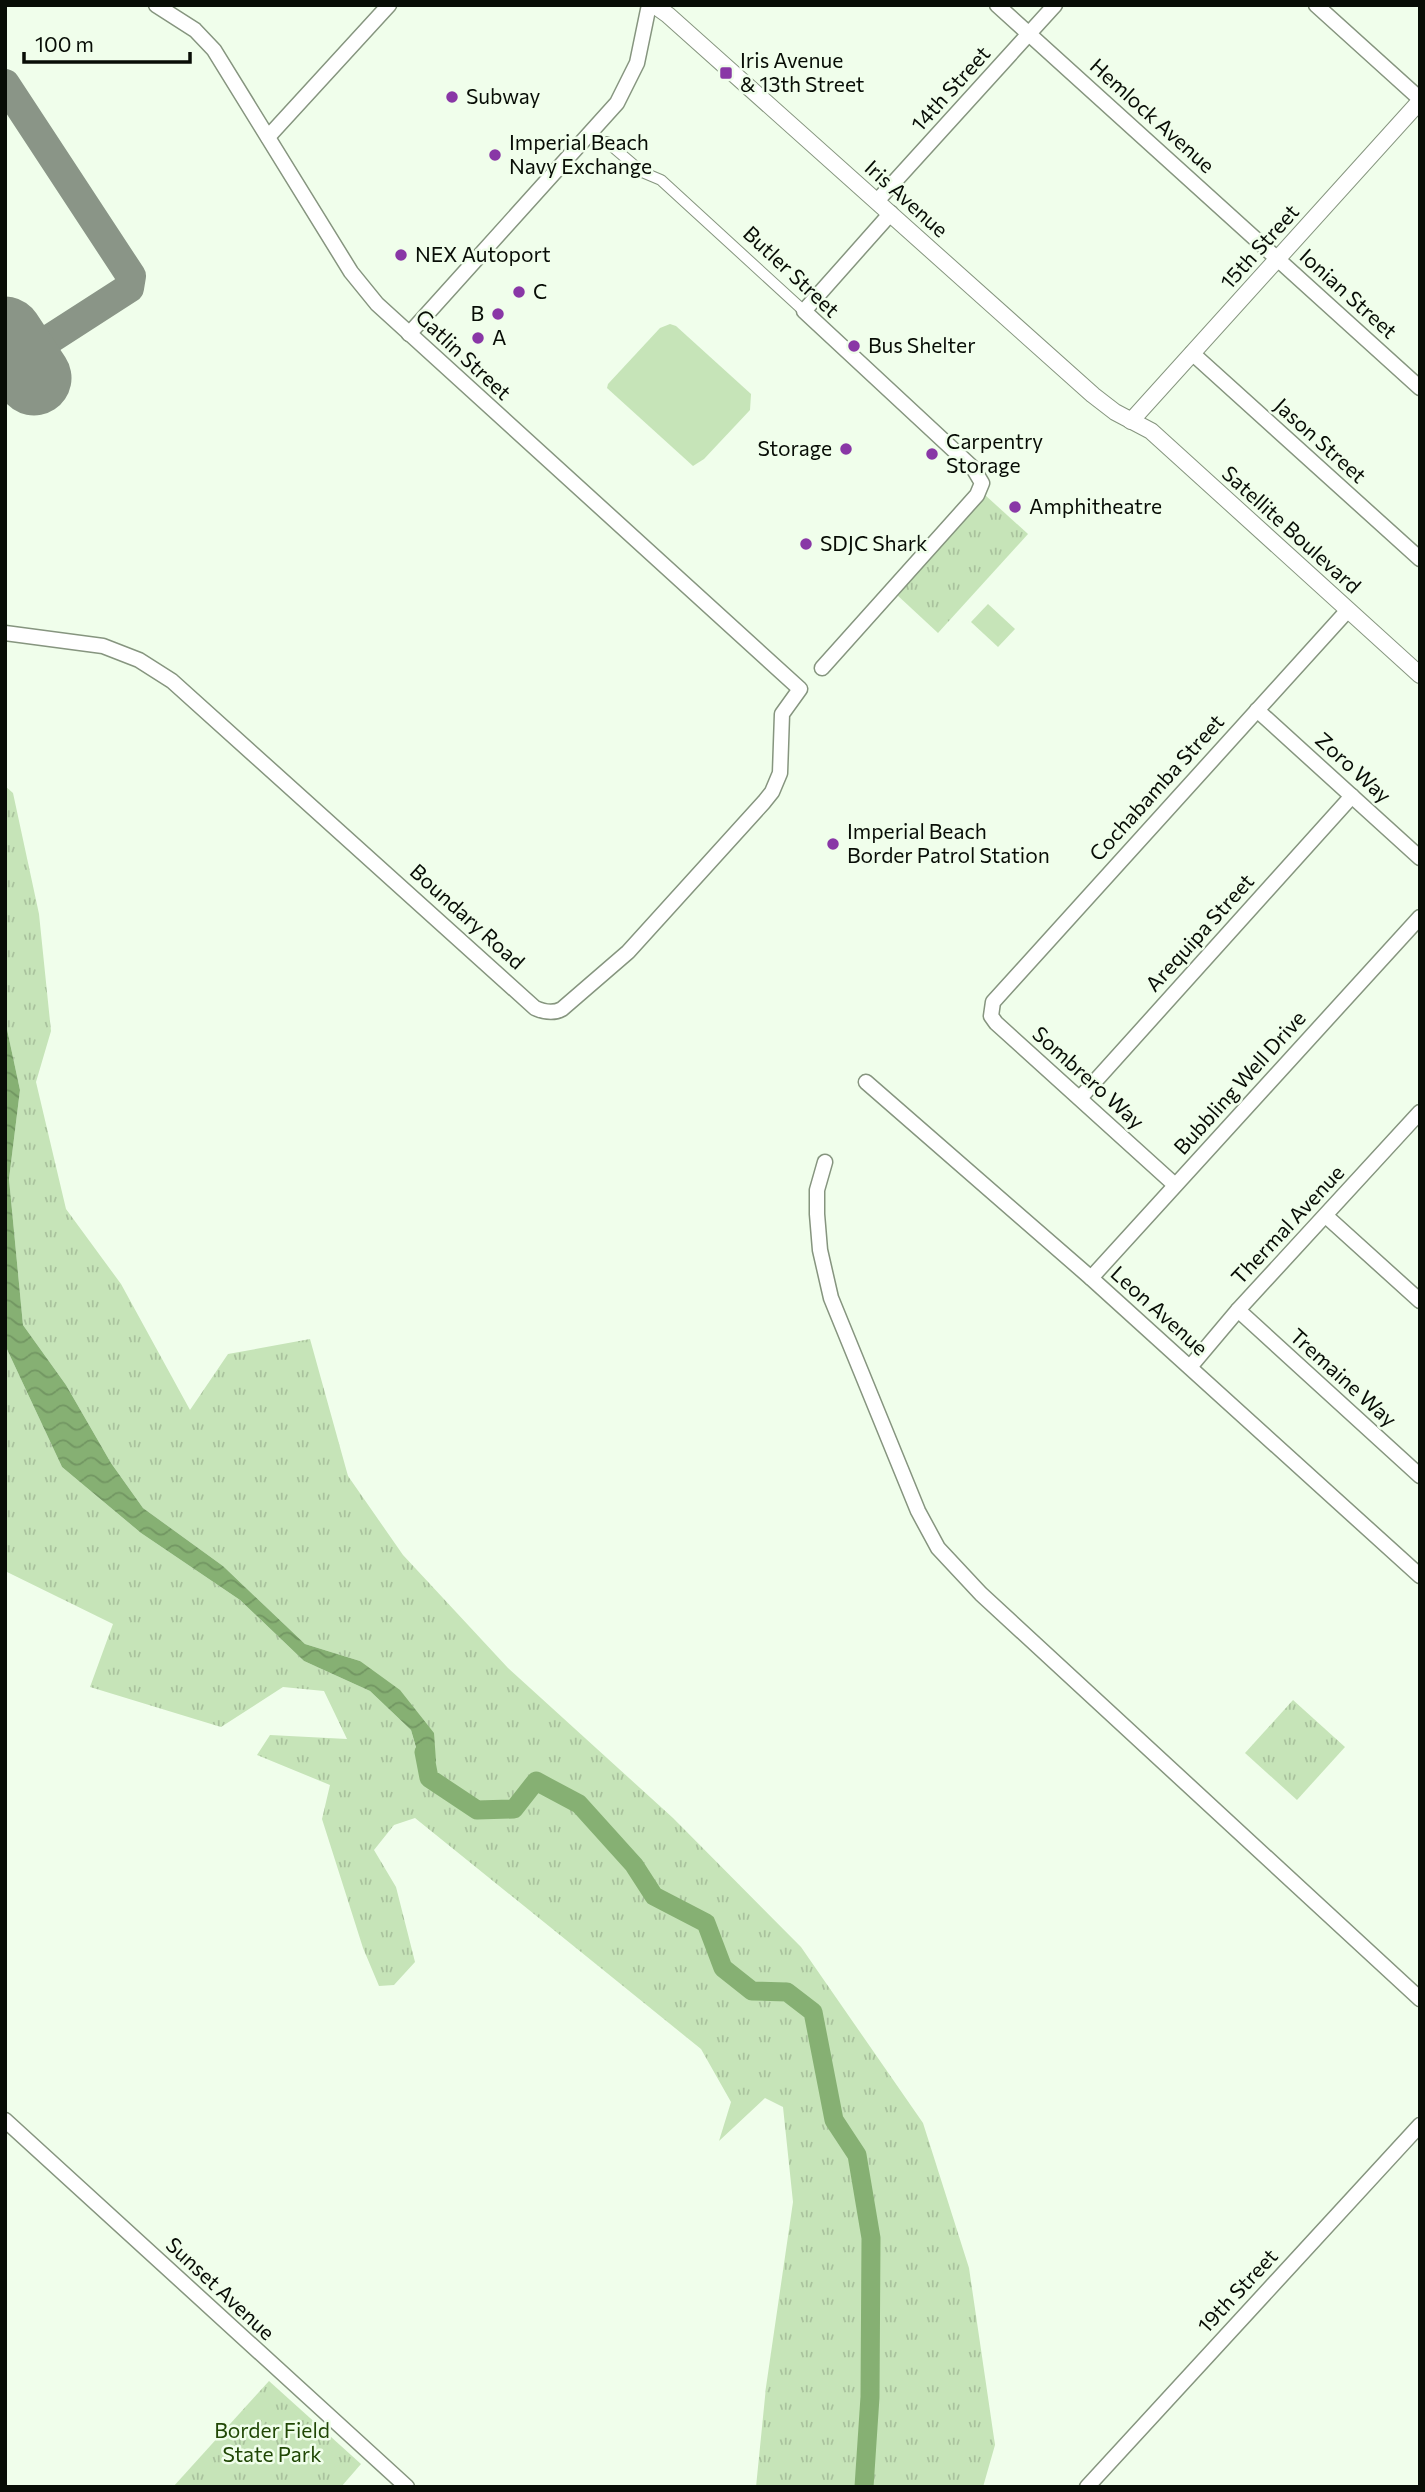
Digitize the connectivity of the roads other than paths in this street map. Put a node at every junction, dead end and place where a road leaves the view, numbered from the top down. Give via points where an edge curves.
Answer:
1 (156, 5) edge
2 (389, 5) edge
3 (652, 5) edge
4 (997, 5) edge
5 (1055, 5) edge
6 (1316, 5) edge
7 (1029, 34) junction
8 (1420, 100) edge
9 (268, 137) junction
10 (607, 142) dead end
11 (877, 201) junction
12 (891, 213) junction
13 (1278, 259) junction
14 (804, 311) junction
15 (409, 334) junction
16 (1192, 353) junction
17 (1420, 388) edge
18 (1131, 421) junction
19 (1420, 559) edge
20 (1348, 610) junction
21 (5, 633) edge
22 (822, 668) dead end
23 (1420, 675) edge
24 (800, 689) joint
25 (1257, 709) junction
26 (1352, 796) junction
27 (1420, 858) edge
28 (1420, 917) edge
29 (998, 995) joint
30 (866, 1082) dead end
31 (1080, 1098) junction
32 (1420, 1112) edge
33 (1414, 1128) edge
34 (825, 1162) dead end
35 (1175, 1185) junction
36 (1326, 1216) junction
37 (1091, 1278) junction
38 (1420, 1301) edge
39 (1238, 1310) junction
40 (1190, 1367) junction
41 (1420, 1476) edge
42 (1420, 1576) edge
43 (1420, 1999) edge
44 (5, 2120) edge
45 (1420, 2125) edge
46 (407, 2487) edge
47 (1087, 2487) edge

1 - 9 street, Gatlin Street via 206,40
2 - 9 street
3 - 11 street, Iris Avenue
3 - 15 street via 637,62 617,103
4 - 7 street, Hemlock Avenue
5 - 7 street, 14th Street
6 - 8 street
7 - 11 street, 14th Street
7 - 13 street, Hemlock Avenue
8 - 13 street, 15th Street
9 - 15 street, Gatlin Street via 351,272
10 - 14 street, Butler Street via 642,172 661,180
11 - 12 street, Iris Avenue
12 - 14 street
12 - 18 street, Iris Avenue via 1093,396
13 - 16 street, 15th Street
13 - 17 street, Ionian Street
14 - 22 street, Butler Street via 973,468 982,483 977,495
15 - 24 street, Gatlin Street
16 - 18 street, 15th Street
16 - 19 street, Jason Street
18 - 20 street, Satellite Boulevard via 1151,431
20 - 23 street, Satellite Boulevard
20 - 25 street, Cochabamba Street
21 - 24 street, Boundary Road via 103,646 139,660 173,681 535,1008 545,1012 562,1009 628,952 718,862 772,792 780,773 782,714
25 - 26 street, Zoro Way
25 - 29 street, Cochabamba Street
26 - 27 street, Zoro Way
26 - 31 street, Arequipa Street
28 - 35 street, Bubbling Well Drive
29 - 31 street, Sombrero Way via 993,1002 996,1023
30 - 37 street, Leon Avenue
31 - 35 street, Sombrero Way
32 - 33 street, Thermal Avenue
33 - 36 street, Thermal Avenue
34 - 43 street via 817,1190 817,1214 828,1286 918,1511 938,1548 981,1594
35 - 37 street, Bubbling Well Drive
36 - 38 street
36 - 39 street, Thermal Avenue
37 - 40 street, Leon Avenue
39 - 40 street, Thermal Avenue
39 - 41 street, Tremaine Way
40 - 42 street, Leon Avenue
44 - 46 street, Sunset Avenue
45 - 47 street, 19th Street

